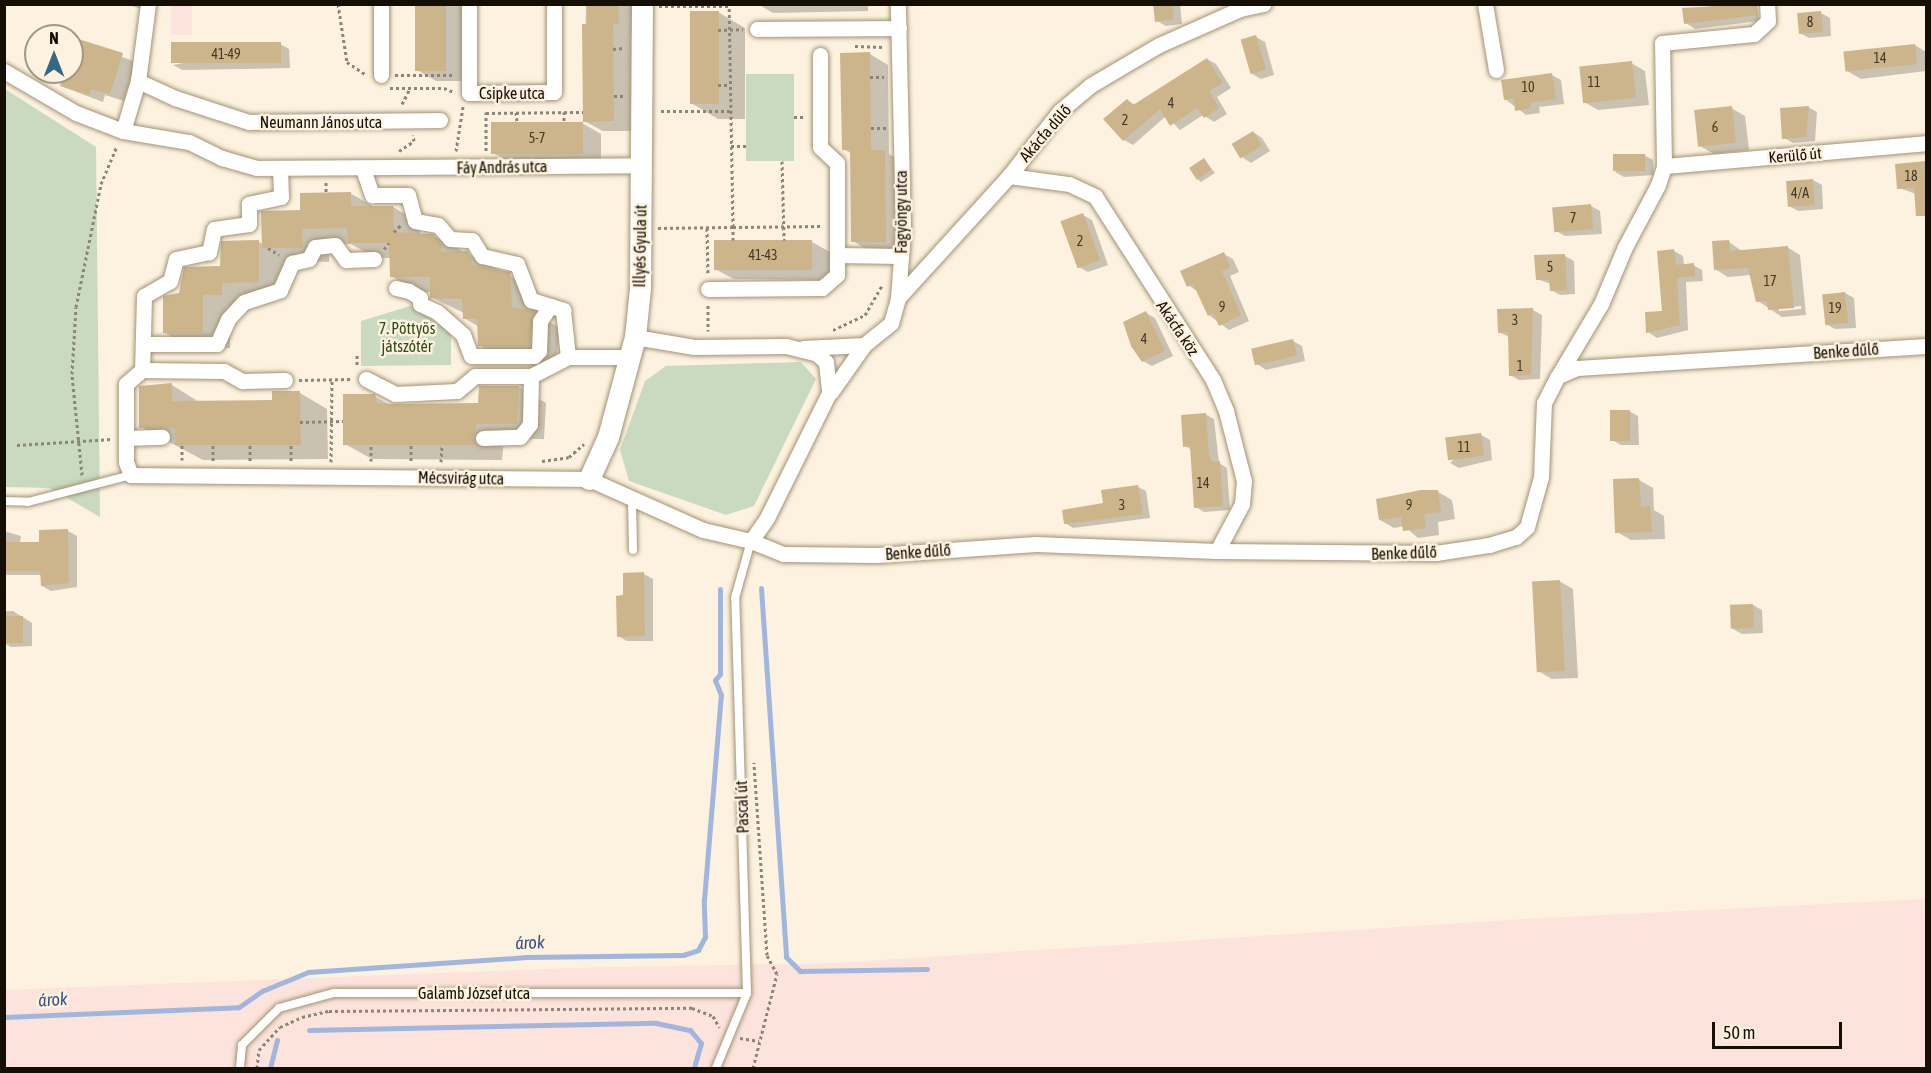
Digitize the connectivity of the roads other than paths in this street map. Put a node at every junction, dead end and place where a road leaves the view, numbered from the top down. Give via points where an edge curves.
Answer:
1 (148, 4) edge
2 (381, 4) edge
3 (469, 4) edge
4 (554, 4) edge
5 (898, 4) edge
6 (1263, 4) edge
7 (1485, 4) edge
8 (1767, 4) edge
9 (648, 5) edge
10 (899, 28) junction
11 (757, 29) dead end
12 (820, 55) dead end
13 (1496, 70) dead end
14 (4, 71) edge
15 (381, 75) dead end
16 (138, 81) junction
17 (440, 120) dead end
18 (123, 131) junction
19 (1926, 143) edge
20 (642, 165) junction
21 (1664, 166) junction
22 (280, 168) junction
23 (363, 169) junction
24 (1009, 176) junction
25 (837, 255) junction
26 (901, 256) junction
27 (374, 259) dead end
28 (396, 288) dead end
29 (708, 289) road end
30 (898, 298) junction
31 (550, 306) junction
32 (142, 344) junction
33 (864, 345) junction
34 (1926, 346) edge
35 (632, 347) junction
36 (803, 348) junction
37 (568, 357) junction
38 (142, 370) junction
39 (531, 376) junction
40 (1558, 376) junction
41 (366, 379) road end
42 (285, 380) road end
43 (829, 393) junction
44 (162, 437) dead end
45 (126, 438) junction
46 (483, 438) dead end
47 (131, 475) junction
48 (589, 479) junction
49 (4, 501) edge
50 (632, 501) junction
51 (751, 541) junction
52 (633, 550) dead end
53 (1217, 551) junction
54 (747, 993) junction
55 (240, 1068) edge
56 (716, 1068) edge

1 - 16 street
2 - 15 street
3 - 4 street, Csipke utca via 470,93 554,92
5 - 10 street, Fagyöngy utca
6 - 24 street, Akácfa dűlő via 1240,9 1159,45 1091,85 1060,111
7 - 13 street
8 - 21 street via 1768,21 1754,34 1662,43
9 - 20 street, Illyés Gyula út
10 - 11 street
10 - 26 street, Fagyöngy utca
12 - 25 street via 820,147 837,163
14 - 18 street, Fáy András utca via 76,113
16 - 17 street, Neumann János utca via 175,98 249,122
16 - 18 street
18 - 22 street, Fáy András utca via 189,142 222,158 257,168
19 - 21 street, Kerülő út
20 - 23 street, Fáy András utca
20 - 35 street, Illyés Gyula út
21 - 40 street via 1601,304
22 - 23 street, Fáy András utca
22 - 32 street via 281,197 249,204 249,224 214,229 209,252 176,259 170,281 144,296
23 - 31 street via 372,195 408,195 415,221 438,225 450,239 472,240 482,256 517,264 531,300
24 - 30 street, Akácfa dűlő
24 - 53 street, Akácfa köz via 1069,184 1095,196 1213,380 1226,411 1244,481 1242,504
25 - 26 street
25 - 29 street via 837,275 822,288
26 - 30 street, Fagyöngy utca
27 - 32 street via 346,260 335,245 315,247 309,259 292,263 280,290 244,302 228,319 217,344
28 - 31 street via 420,298 420,304 437,312 463,335 471,356 534,356 539,351 540,321
30 - 33 street, Fagyöngy utca via 891,323
31 - 37 street via 563,310
32 - 38 street
33 - 36 street
33 - 43 street, Fagyöngy utca
34 - 40 street, Benke dűlő via 1577,368
35 - 36 street
35 - 37 street
35 - 48 street, Illyés Gyula út via 608,437
36 - 43 street via 826,362
37 - 39 street
38 - 42 street via 224,371 242,381
38 - 45 street via 126,384
39 - 41 street via 475,376 457,391 395,394
39 - 46 street via 530,424 520,437
40 - 53 street, Benke dűlő via 1544,403 1541,477 1534,510 1516,537 1436,553
43 - 51 street, Fagyöngy utca via 767,518
44 - 45 street
45 - 47 street via 126,462
47 - 48 street, Mécsvirág utca
47 - 49 lane via 28,502
48 - 50 street, Mécsvirág utca
50 - 51 street, Mécsvirág utca via 703,530
50 - 52 lane
51 - 53 street, Benke dűlő via 783,555 877,555 1036,544
51 - 54 lane, Pascal út via 735,598
54 - 55 lane, Galamb József utca via 334,993 279,1008 242,1045
54 - 56 lane, Pascal út

